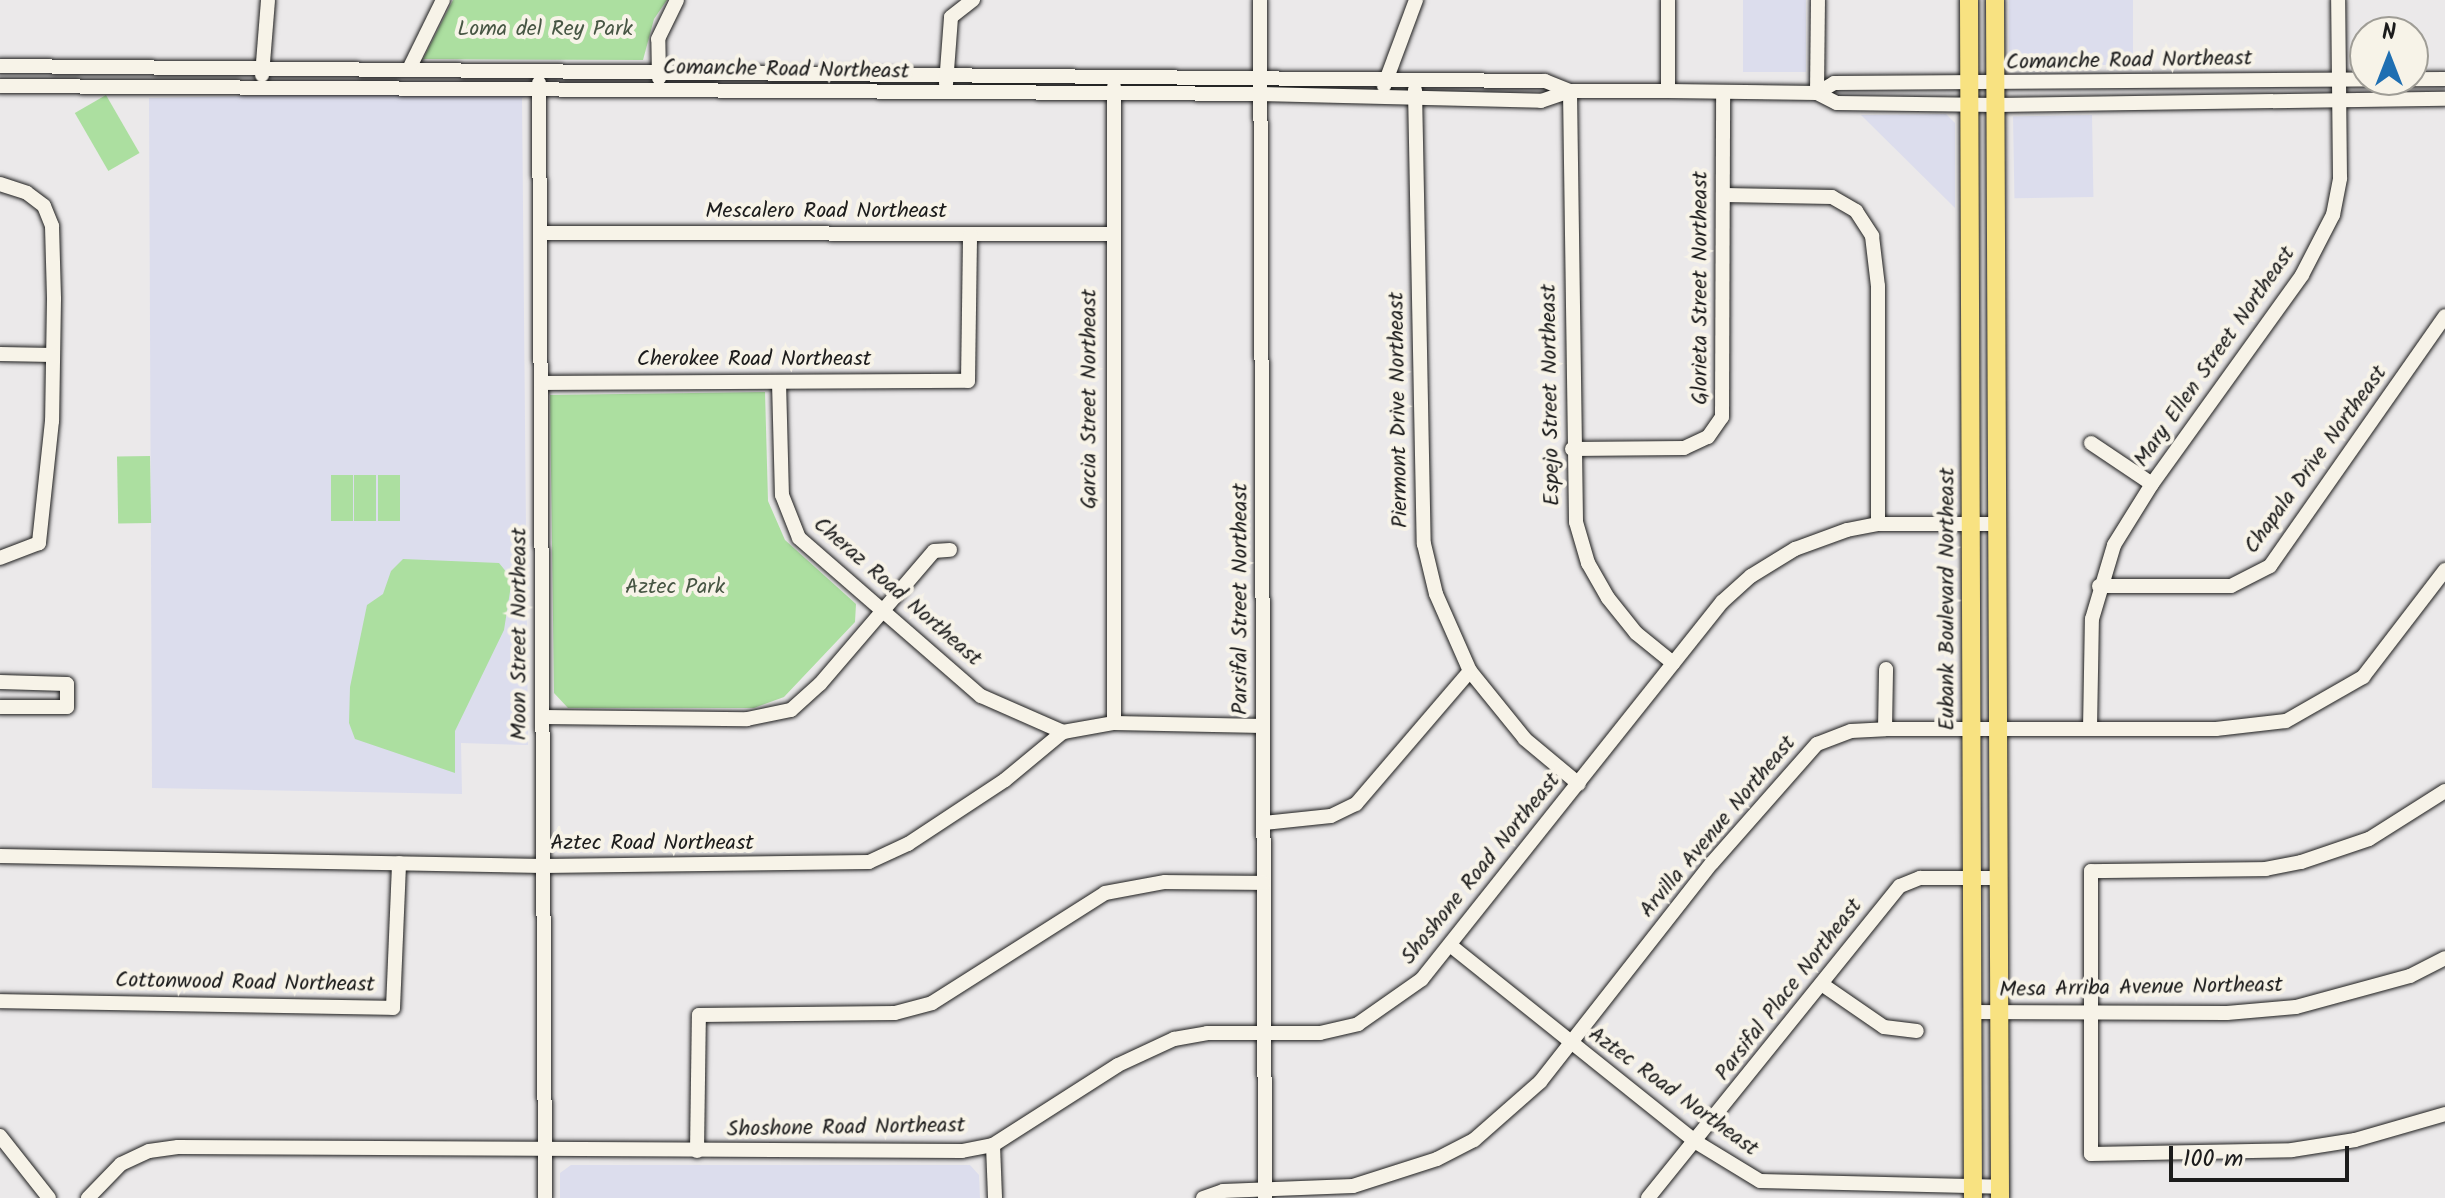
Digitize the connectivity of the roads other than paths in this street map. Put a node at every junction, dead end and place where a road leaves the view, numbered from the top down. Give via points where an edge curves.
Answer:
1 (268, 0) edge
2 (443, 0) edge
3 (677, 0) edge
4 (973, 0) edge
5 (1260, 0) edge
6 (1416, 0) edge
7 (1668, 0) edge
8 (1818, 0) edge
9 (1969, 0) edge
10 (1995, 0) edge
11 (2338, 0) edge
12 (0, 66) edge
13 (263, 67) junction
14 (409, 69) junction
15 (539, 70) junction
16 (659, 71) junction
17 (946, 74) junction
18 (1115, 76) junction
19 (1260, 76) junction
20 (1385, 78) junction
21 (1414, 79) junction
22 (2445, 79) edge
23 (2339, 82) junction
24 (1968, 84) junction
25 (1996, 84) junction
26 (0, 86) edge
27 (260, 87) junction
28 (539, 90) junction
29 (659, 90) junction
30 (1570, 91) junction
31 (1668, 91) junction
32 (1723, 92) junction
33 (946, 93) junction
34 (1817, 93) junction
35 (1260, 94) junction
36 (1114, 95) junction
37 (1384, 98) junction
38 (1416, 98) junction
39 (2445, 99) edge
40 (2340, 100) junction
41 (1968, 104) junction
42 (1996, 105) junction
43 (3, 184) edge
44 (1724, 195) junction
45 (540, 233) junction
46 (1112, 234) junction
47 (970, 235) junction
48 (2445, 316) edge
49 (0, 354) edge
50 (53, 355) junction
51 (779, 382) junction
52 (541, 383) junction
53 (2091, 443) dead end
54 (1572, 449) junction
55 (2152, 484) junction
56 (1878, 524) junction
57 (1973, 524) junction
58 (1997, 524) junction
59 (950, 550) dead end
60 (0, 558) edge
61 (2445, 570) edge
62 (2099, 586) junction
63 (880, 611) junction
64 (1673, 663) junction
65 (1886, 669) dead end
66 (1470, 671) junction
67 (0, 682) edge
68 (0, 707) edge
69 (543, 717) junction
70 (1114, 723) junction
71 (1263, 726) junction
72 (1885, 729) junction
73 (2090, 729) junction
74 (1971, 730) junction
75 (1998, 730) junction
76 (1063, 732) junction
77 (1579, 784) junction
78 (2445, 791) edge
79 (1264, 823) junction
80 (0, 856) edge
81 (399, 863) junction
82 (543, 866) junction
83 (1972, 877) junction
84 (1999, 878) junction
85 (1264, 883) junction
86 (1450, 945) junction
87 (2445, 958) edge
88 (1823, 985) junction
89 (0, 1001) edge
90 (1972, 1012) junction
91 (2001, 1013) junction
92 (2092, 1013) junction
93 (1917, 1031) dead end
94 (1265, 1033) junction
95 (1570, 1044) junction
96 (2445, 1114) edge
97 (0, 1136) edge
98 (1696, 1142) junction
99 (993, 1145) junction
100 (545, 1151) junction
101 (697, 1151) junction
102 (1973, 1192) edge
103 (2000, 1192) edge
104 (1265, 1194) edge
105 (49, 1198) edge
106 (88, 1198) edge
107 (545, 1198) edge
108 (995, 1198) edge
109 (1203, 1198) edge
110 (1648, 1198) edge

1 - 13 street
2 - 14 street
3 - 16 street via 662,23
4 - 17 street via 951,17
5 - 19 street, Parsifal Street Northeast
6 - 20 street
7 - 31 street
8 - 34 street
9 - 24 main road, Eubank Boulevard Northeast
10 - 25 main road
11 - 23 street, Mary Ellen Street Northeast
12 - 13 street, Comanche Road Northeast
13 - 14 street, Comanche Road Northeast
13 - 27 street
14 - 15 street, Comanche Road Northeast
15 - 16 street, Comanche Road Northeast
15 - 28 street, Moon Street Northeast
16 - 17 street, Comanche Road Northeast
16 - 29 street
17 - 18 street, Comanche Road Northeast
17 - 33 street
18 - 19 street, Comanche Road Northeast
18 - 36 street, Garcia Street Northeast
19 - 20 street, Comanche Road Northeast
19 - 35 street, Parsifal Street Northeast
20 - 21 street, Comanche Road Northeast
20 - 37 street
21 - 30 street, Comanche Road Northeast via 1545,81
21 - 38 street, Piermont Drive Northeast
22 - 23 street, Comanche Road Northeast
23 - 25 street, Comanche Road Northeast
23 - 40 street, Mary Ellen Street Northeast
24 - 25 street, Comanche Road Northeast
24 - 34 street, Comanche Road Northeast via 1834,83
24 - 41 main road, Eubank Boulevard Northeast
25 - 42 main road
26 - 27 street, Comanche Road Northeast
27 - 28 street, Comanche Road Northeast
28 - 29 street, Comanche Road Northeast
28 - 45 street, Moon Street Northeast
29 - 33 street, Comanche Road Northeast
30 - 31 street, Comanche Road Northeast
30 - 38 street, Comanche Road Northeast via 1541,101
30 - 54 street, Espejo Street Northeast
31 - 32 street, Comanche Road Northeast
32 - 34 street, Comanche Road Northeast
32 - 44 street, Glorieta Street Northeast
33 - 36 street, Comanche Road Northeast
34 - 41 street, Comanche Road Northeast via 1837,103
35 - 36 street, Comanche Road Northeast
35 - 37 street, Comanche Road Northeast
35 - 71 street, Parsifal Street Northeast
36 - 46 street, Garcia Street Northeast
37 - 38 street, Comanche Road Northeast
38 - 66 street, Piermont Drive Northeast via 1424,544 1436,594
39 - 40 street, Comanche Road Northeast
40 - 42 street, Comanche Road Northeast
40 - 55 street, Mary Ellen Street Northeast via 2340,178 2318,250
41 - 42 street, Comanche Road Northeast
41 - 57 main road, Eubank Boulevard Northeast
42 - 58 main road
43 - 50 street via 44,206 52,226
44 - 54 street, Glorieta Street Northeast via 1724,403 1717,427 1684,448
44 - 56 street via 1832,197 1856,211 1872,236 1878,286
45 - 47 street, Mescalero Road Northeast
45 - 52 street, Moon Street Northeast
46 - 47 street, Mescalero Road Northeast
46 - 70 street, Garcia Street Northeast
47 - 51 street, Cherokee Road Northeast via 968,381
48 - 62 street, Chapala Drive Northeast via 2282,550 2254,578 2231,586
49 - 50 street
50 - 60 street via 39,543
51 - 52 street, Cherokee Road Northeast
51 - 63 street, Cheraz Road Northeast via 782,495 791,525 810,550
52 - 69 street, Moon Street Northeast
53 - 55 street
54 - 64 street, Espejo Street Northeast via 1576,522 1588,563 1620,616
55 - 62 street, Mary Ellen Street Northeast via 2124,527
56 - 57 street, Shoshone Road Northeast
56 - 64 street, Shoshone Road Northeast via 1813,542 1751,576 1722,602
57 - 58 street, Shoshone Road Northeast
57 - 74 main road, Eubank Boulevard Northeast
58 - 75 main road
59 - 63 street via 934,551
61 - 73 street, Arvilla Avenue Northeast via 2363,677 2286,721 2216,729
62 - 73 street, Mary Ellen Street Northeast via 2089,657
63 - 69 street via 806,699 770,717
63 - 76 street, Cheraz Road Northeast via 981,696
64 - 77 street, Shoshone Road Northeast
65 - 72 street
66 - 77 street, Piermont Drive Northeast via 1525,739
66 - 79 street via 1356,804 1331,816
67 - 68 street via 67,684 67,707
69 - 82 street, Moon Street Northeast
70 - 71 street, Aztec Road Northeast
70 - 76 street, Aztec Road Northeast
71 - 79 street, Parsifal Street Northeast
72 - 74 street, Arvilla Avenue Northeast
72 - 95 street, Arvilla Avenue Northeast via 1834,735 1803,755
73 - 75 street, Arvilla Avenue Northeast
74 - 75 street, Arvilla Avenue Northeast
74 - 83 main road, Eubank Boulevard Northeast
75 - 84 main road
76 - 82 street, Aztec Road Northeast via 1005,780 908,844 869,862
77 - 86 street, Shoshone Road Northeast
78 - 92 street via 2369,839 2301,862 2266,869 2091,871
79 - 85 street, Parsifal Street Northeast
80 - 81 street, Aztec Road Northeast
81 - 82 street, Aztec Road Northeast
81 - 89 street, Cottonwood Road Northeast via 393,1008
82 - 100 street, Moon Street Northeast
83 - 84 street, Parsifal Place Northeast
83 - 88 street, Parsifal Place Northeast via 1920,878 1900,886
83 - 90 main road, Eubank Boulevard Northeast
84 - 91 main road
85 - 94 street, Parsifal Street Northeast
85 - 101 street via 1165,882 1105,893 932,1003 895,1013 699,1015
86 - 94 street, Shoshone Road Northeast via 1396,1001 1358,1024 1320,1033
86 - 95 street, Aztec Road Northeast
87 - 92 street, Mesa Arriba Avenue Northeast via 2396,981 2296,1007
88 - 93 street via 1884,1027
88 - 98 street, Parsifal Place Northeast
90 - 91 street, Mesa Arriba Avenue Northeast
90 - 102 main road, Eubank Boulevard Northeast
91 - 92 street, Mesa Arriba Avenue Northeast
91 - 103 main road
92 - 96 street via 2091,1154 2292,1150 2355,1140
94 - 99 street, Shoshone Road Northeast via 1207,1033 1142,1051
94 - 104 street, Parsifal Street Northeast
95 - 98 street, Aztec Road Northeast
95 - 104 street, Arvilla Avenue Northeast via 1504,1116 1437,1159 1353,1186
97 - 105 street
98 - 102 street, Aztec Road Northeast via 1760,1181
98 - 110 street, Parsifal Place Northeast
99 - 101 street, Shoshone Road Northeast via 927,1153
99 - 108 street
100 - 101 street, Shoshone Road Northeast
100 - 106 street, Shoshone Road Northeast via 178,1147 149,1151 121,1164
100 - 107 street, Moon Street Northeast
102 - 103 street, Aztec Road Northeast
104 - 109 street, Arvilla Avenue Northeast via 1223,1191

